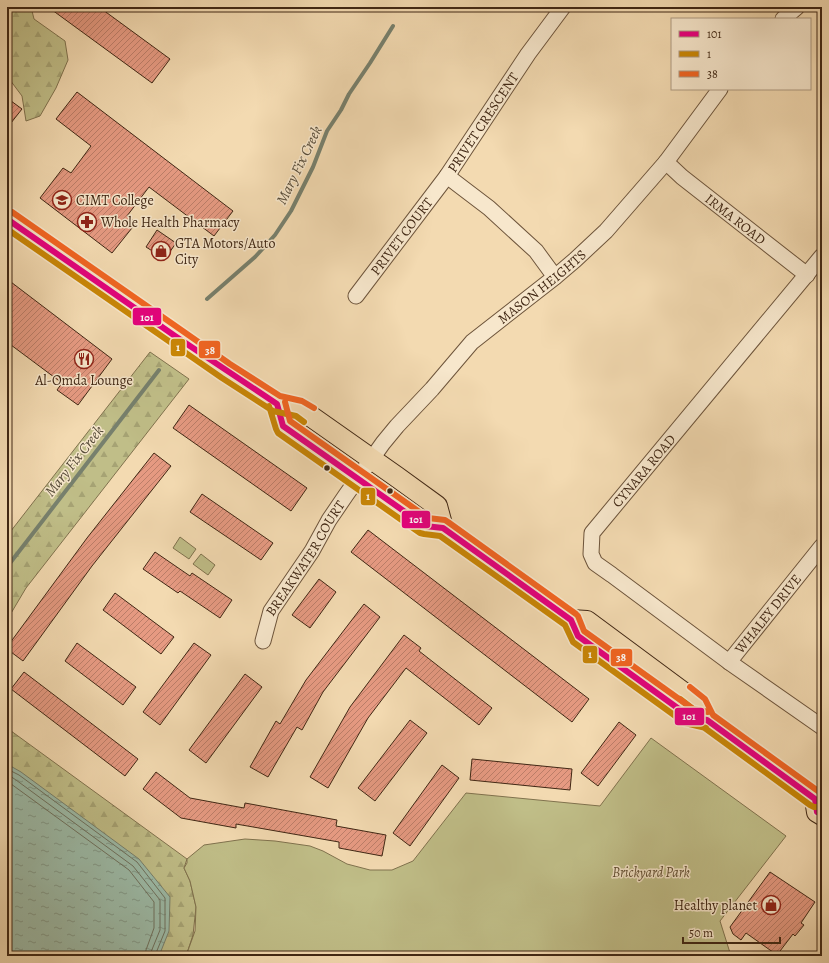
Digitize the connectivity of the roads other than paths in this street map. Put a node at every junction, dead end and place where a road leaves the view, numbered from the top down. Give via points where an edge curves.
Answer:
1 (564, 7) edge
2 (797, 7) edge
3 (784, 18) edge
4 (719, 90) edge
5 (666, 162) junction
6 (447, 176) junction
7 (8, 221) edge
8 (822, 256) edge
9 (807, 275) junction
10 (555, 277) junction
11 (356, 296) dead end
12 (277, 404) junction
13 (371, 459) junction
14 (358, 478) junction
15 (443, 528) junction
16 (822, 546) edge
17 (263, 641) dead end
18 (729, 662) junction
19 (822, 727) edge
20 (820, 805) edge

1 - 6 street, PRIVET CRESCENT via 528,54
2 - 3 street
4 - 5 street, MASON HEIGHTS
5 - 9 street, IRMA ROAD
5 - 10 street, MASON HEIGHTS via 606,231
6 - 10 street, PRIVET CRESCENT via 489,208 536,251
6 - 11 street, PRIVET COURT
7 - 12 main road
8 - 9 street, CYNARA ROAD
9 - 18 street, CYNARA ROAD via 592,533 591,554 595,563
10 - 13 street, MASON HEIGHTS via 472,342
12 - 13 main road via 298,408
12 - 14 main road via 283,426
13 - 14 street, MASON HEIGHTS
13 - 15 main road via 437,506
14 - 15 main road via 425,526
14 - 17 street, BREAKWATER COURT via 271,611
15 - 20 main road via 570,620 587,621 699,704 707,720
16 - 18 street, WHALEY DRIVE
18 - 19 street, CYNARA ROAD

